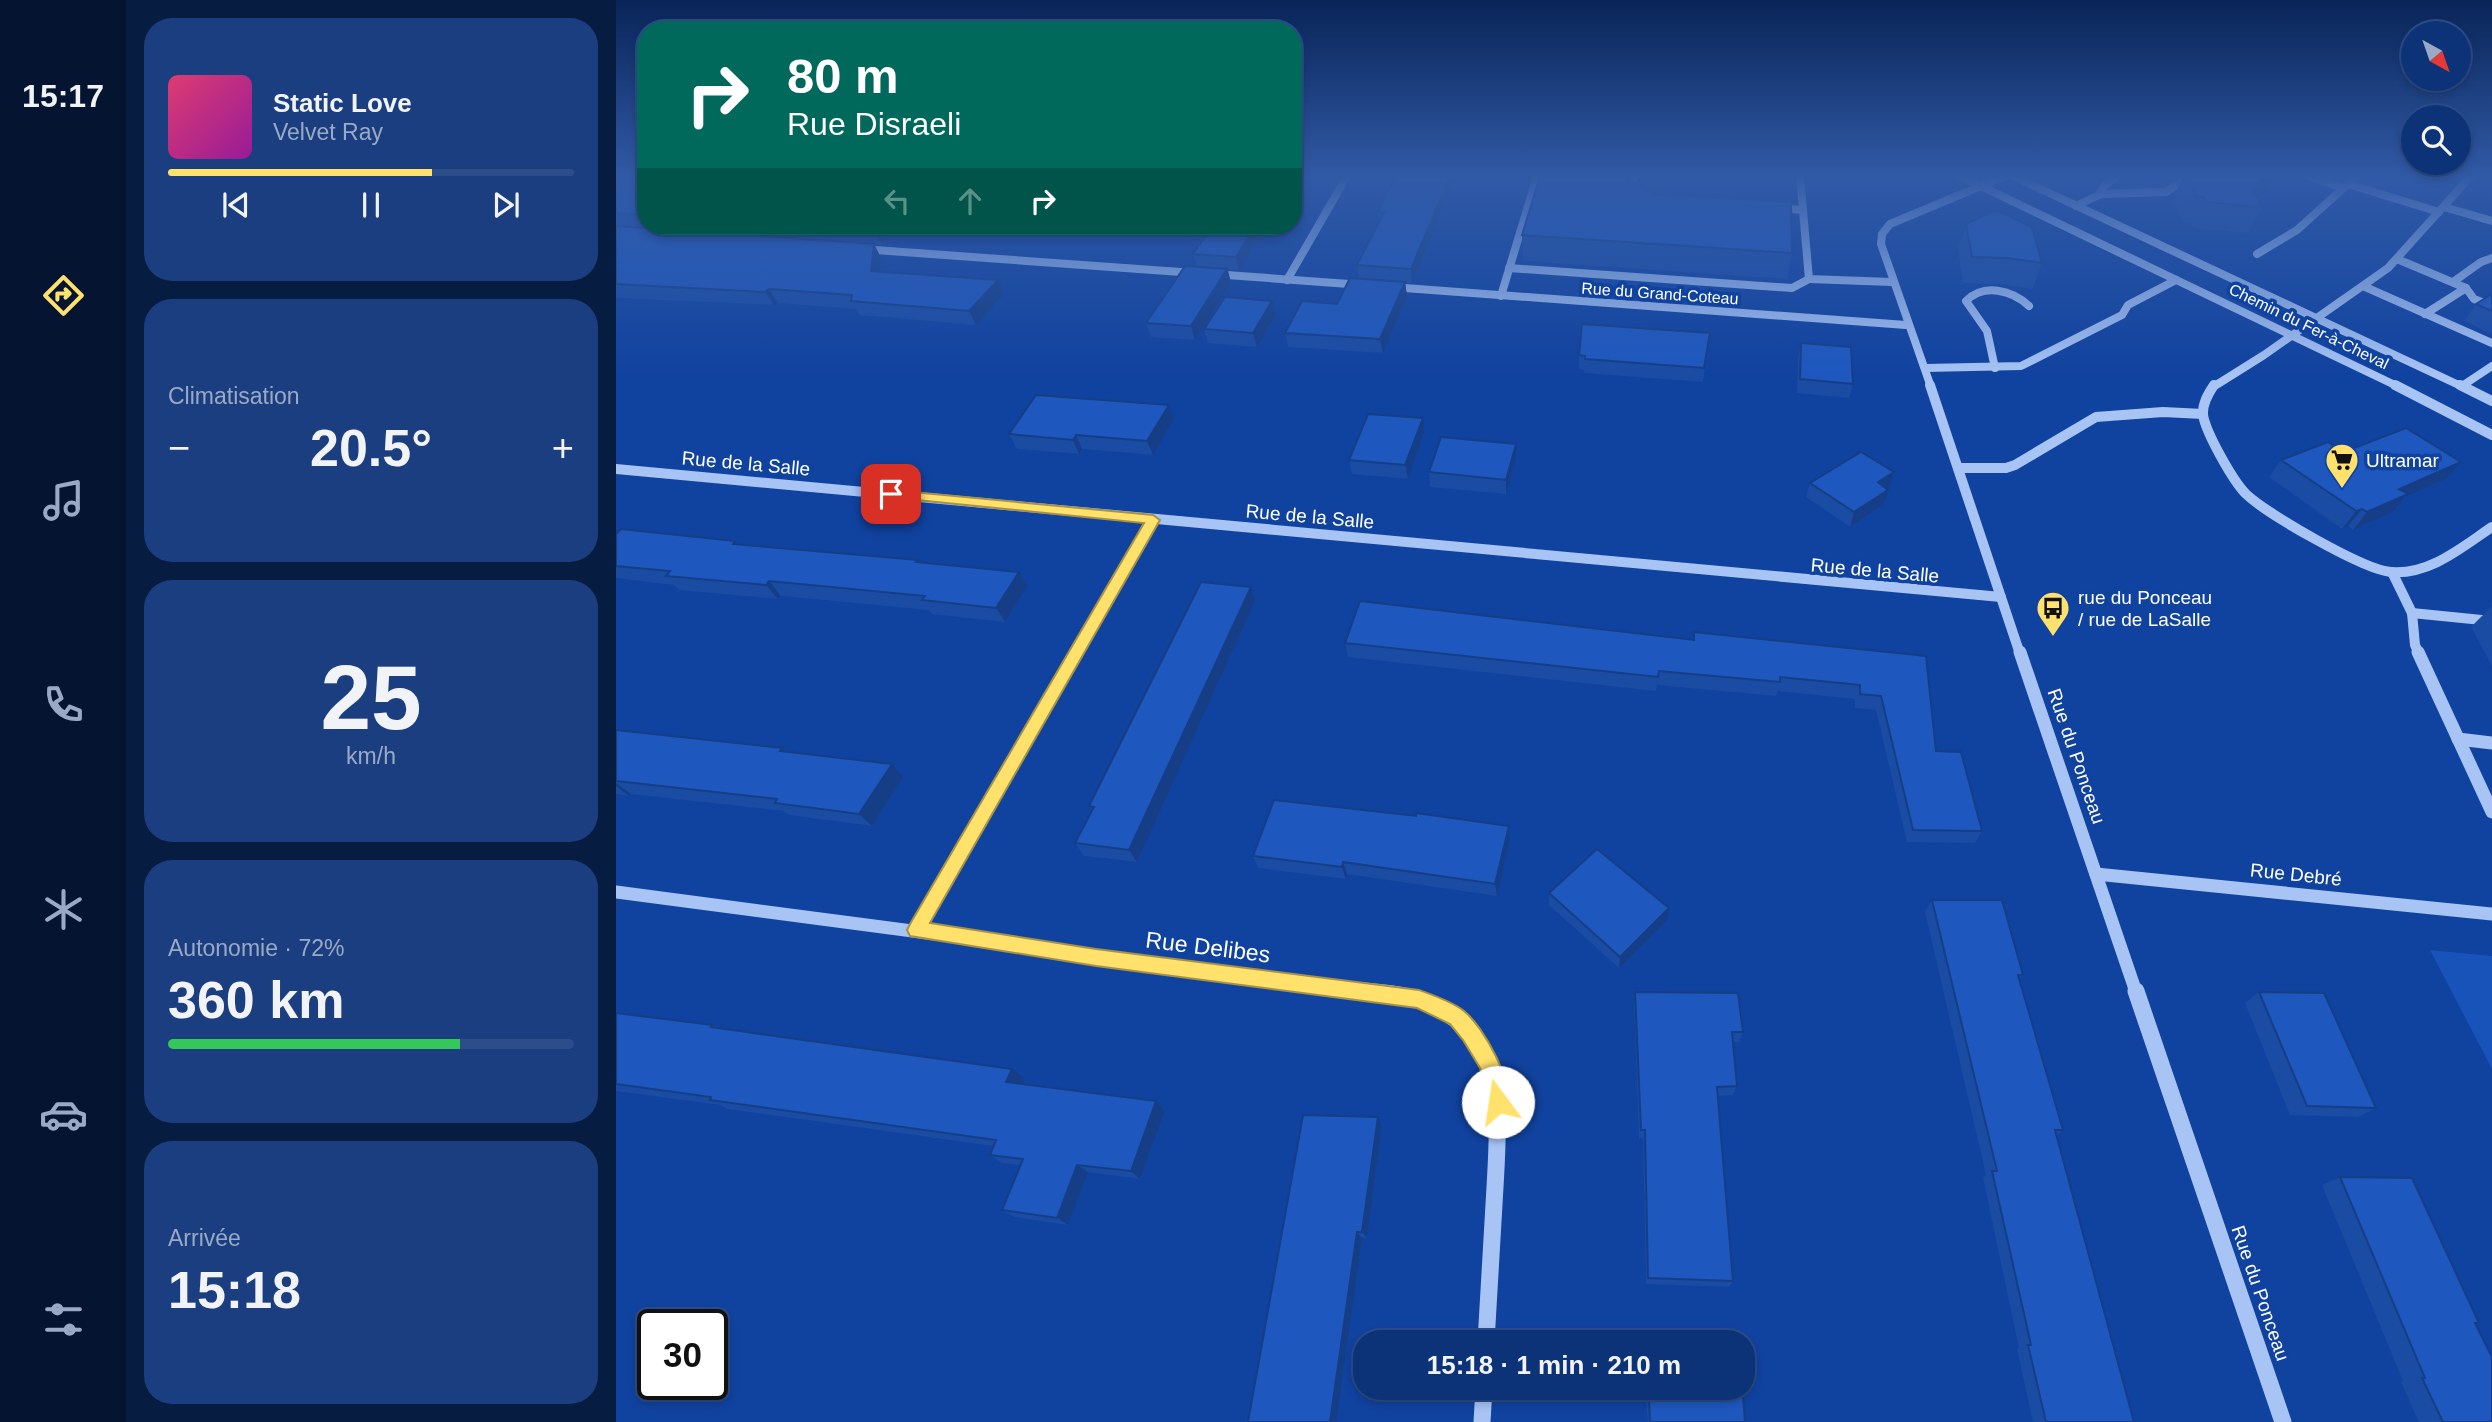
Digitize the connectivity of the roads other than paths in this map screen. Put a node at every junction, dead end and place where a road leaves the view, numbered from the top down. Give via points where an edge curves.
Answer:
1 (1309, 242) edge
2 (1517, 242) edge
3 (1806, 242) edge
4 (1881, 242) edge
5 (2098, 242) edge
6 (2155, 242) edge
7 (2276, 242) edge
8 (2412, 242) edge
9 (853, 248) edge
10 (2257, 254) dead end
11 (2492, 258) edge
12 (2397, 259) junction
13 (1509, 268) junction
14 (1809, 279) junction
15 (1287, 280) junction
16 (2176, 280) junction
17 (1892, 282) junction
18 (2454, 282) junction
19 (2363, 286) junction
20 (2466, 288) junction
21 (1501, 296) junction
22 (2029, 306) dead end
23 (2492, 306) edge
24 (2425, 314) junction
25 (2316, 316) junction
26 (1906, 325) junction
27 (2292, 335) junction
28 (2492, 343) edge
29 (2492, 366) edge
30 (1925, 368) junction
31 (1995, 369) junction
32 (2462, 386) junction
33 (2492, 401) edge
34 (2203, 414) junction
35 (2492, 435) edge
36 (1958, 468) junction
37 (616, 469) edge
38 (1153, 520) junction
39 (2492, 527) edge
40 (2392, 572) junction
41 (2001, 597) junction
42 (2412, 613) junction
43 (2492, 621) edge
44 (2458, 739) junction
45 (2492, 743) edge
46 (2492, 812) edge
47 (2096, 874) junction
48 (616, 892) edge
49 (2492, 914) edge
50 (916, 930) junction
51 (1487, 1330) edge
52 (1483, 1400) edge
53 (1482, 1422) edge
54 (2283, 1422) edge

1 - 15 street
2 - 13 street
3 - 14 street
4 - 17 street, Rue du Ponceau
5 - 16 street, Chemin du Fer-à-Cheval
6 - 25 street, Chemin du Fer-à-Cheval
7 - 10 street
8 - 12 street
9 - 15 street, Rue du Grand-Coteau
11 - 18 street
12 - 18 street
12 - 19 street
13 - 14 street via 1792,288
13 - 21 street
14 - 17 street
15 - 21 street, Rue du Grand-Coteau
16 - 27 street, Chemin du Fer-à-Cheval
16 - 31 street via 2128,305 2122,315 2031,363
17 - 26 street, Rue du Ponceau
18 - 20 street
19 - 24 street
19 - 25 street
20 - 23 street via 2474,299
20 - 24 street
21 - 26 street, Rue du Grand-Coteau
22 - 31 street via 2014,294 2000,291 1980,291 1966,302 1987,331
24 - 28 street
25 - 27 street
25 - 32 street, Chemin du Fer-à-Cheval
26 - 30 street, Rue du Ponceau
27 - 34 street via 2214,386
27 - 35 street, Chemin du Fer-à-Cheval
29 - 32 street
30 - 31 street
30 - 36 street, Rue du Ponceau
32 - 33 street, Chemin du Fer-à-Cheval
34 - 36 street via 2096,417 2015,465
34 - 40 street via 2230,476 2248,495 2359,563
36 - 41 street, Rue du Ponceau
37 - 38 street, Rue de la Salle
38 - 41 street, Rue de la Salle
38 - 50 street
39 - 40 street via 2444,560
40 - 42 street
41 - 47 street, Rue du Ponceau
42 - 43 street
42 - 44 street via 2415,645
44 - 45 street
44 - 46 street
47 - 49 street, Rue Debré
47 - 54 street, Rue du Ponceau
48 - 50 street, Rue Delibes
50 - 51 street, Rue Delibes via 1398,995 1419,999 1457,1017 1488,1062 1498,1087
52 - 53 street

